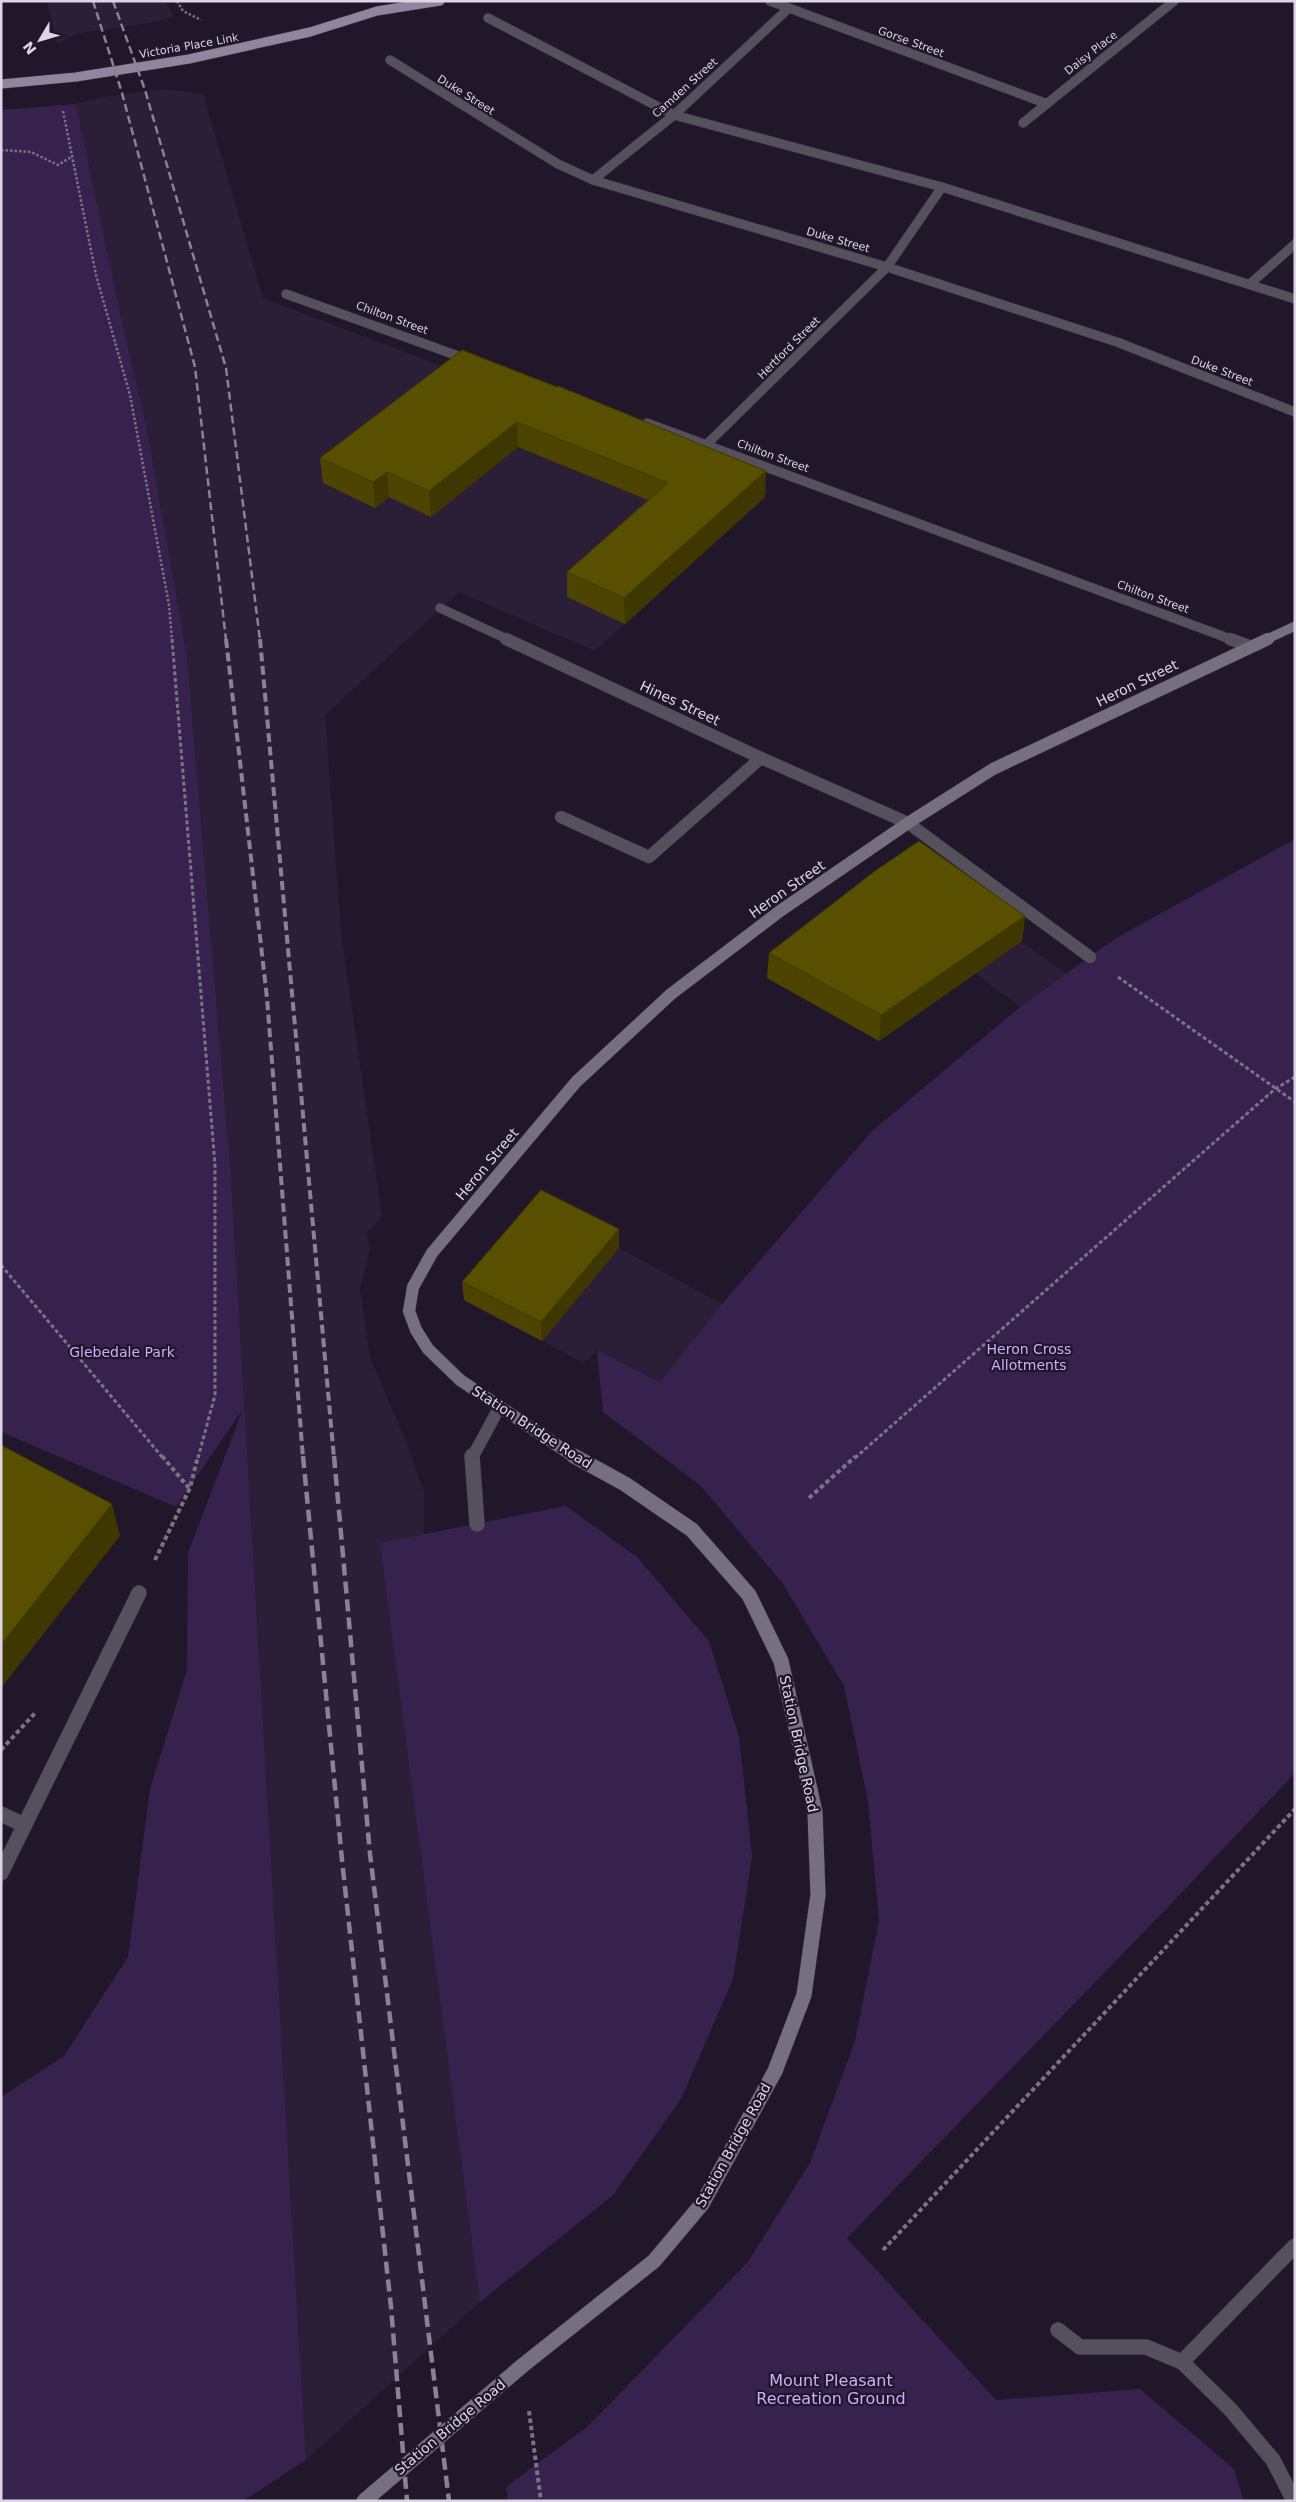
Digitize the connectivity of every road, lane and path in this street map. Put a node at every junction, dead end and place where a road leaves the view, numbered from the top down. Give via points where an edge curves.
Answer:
1 (392, 1) edge
2 (440, 1) edge
3 (770, 1) edge
4 (1174, 1) edge
5 (788, 9) junction
6 (377, 11) junction
7 (488, 18) dead end
8 (390, 60) dead end
9 (57, 79) junction
10 (1, 84) edge
11 (1045, 103) junction
12 (674, 115) junction
13 (1023, 123) dead end
14 (1, 150) edge
15 (73, 156) junction
16 (593, 180) junction
17 (942, 187) junction
18 (1295, 244) edge
19 (887, 267) junction
20 (1250, 283) junction
21 (286, 294) dead end
22 (1295, 299) edge
23 (483, 364) edge
24 (1295, 412) edge
25 (642, 421) edge
26 (707, 444) junction
27 (440, 608) dead end
28 (1295, 626) edge
29 (1249, 646) junction
30 (761, 758) junction
31 (561, 818) dead end
32 (908, 823) junction
33 (1090, 957) joint
34 (1295, 1077) edge
35 (1275, 1089) junction
36 (1295, 1102) edge
37 (1, 1265) edge
38 (409, 1311) joint
39 (499, 1408) junction
40 (190, 1488) junction
41 (809, 1498) dead end
42 (477, 1524) dead end
43 (139, 1593) joint
44 (1295, 1809) edge
45 (1, 1814) edge
46 (24, 1825) junction
47 (1, 1873) edge
48 (1295, 2246) edge
49 (883, 2250) dead end
50 (1058, 2330) dead end
51 (1182, 2362) junction
52 (522, 2366) junction
53 (364, 2501) edge
54 (542, 2501) edge
55 (1294, 2501) edge

1 - 6 main road, Victoria Place Link
2 - 6 main road, Victoria Place Link via 426,6
3 - 5 street, Gorse Street
4 - 11 street, Daisy Place
5 - 11 street, Gorse Street
5 - 12 street, Camden Street
6 - 9 main road, Victoria Place Link via 220,52
7 - 12 street
8 - 16 street, Duke Street via 558,164
9 - 10 main road, Victoria Place Link
9 - 15 path
11 - 13 street, Daisy Place
12 - 16 street, Camden Street
12 - 17 street
14 - 15 path via 13,148 35,153 58,165
15 - 40 path via 96,275 132,405 169,605 179,713 215,1165 215,1395
16 - 19 street, Duke Street
17 - 19 street, Hertford Street
17 - 20 street
18 - 20 street
19 - 24 street, Duke Street via 1117,342
19 - 26 street, Hertford Street
20 - 22 street
21 - 23 street, Chilton Street
25 - 26 street, Chilton Street
26 - 29 street, Chilton Street
27 - 30 street, Hines Street
28 - 29 street, Heron Street
29 - 32 street, Heron Street via 993,769
30 - 31 street via 649,857
30 - 32 street, Hines Street
32 - 33 street, Hines Street
32 - 38 street, Heron Street via 780,911 671,994 576,1082 432,1253 413,1286
33 - 35 path
34 - 35 path
35 - 36 path
35 - 41 path
37 - 40 path
38 - 39 street, Station Bridge Road via 428,1349 460,1380
39 - 42 street via 472,1455
39 - 52 street, Station Bridge Road, bridge via 571,1455 625,1484 692,1530 749,1595 781,1661 815,1812 818,1895 804,1994 775,2071 702,2204 654,2261
40 - 43 path
43 - 46 street
44 - 49 path
45 - 46 street
46 - 47 street
48 - 51 street
50 - 51 street via 1080,2348 1146,2348
51 - 55 street via 1230,2409 1273,2460
52 - 53 street, Station Bridge Road, bridge
52 - 54 path

